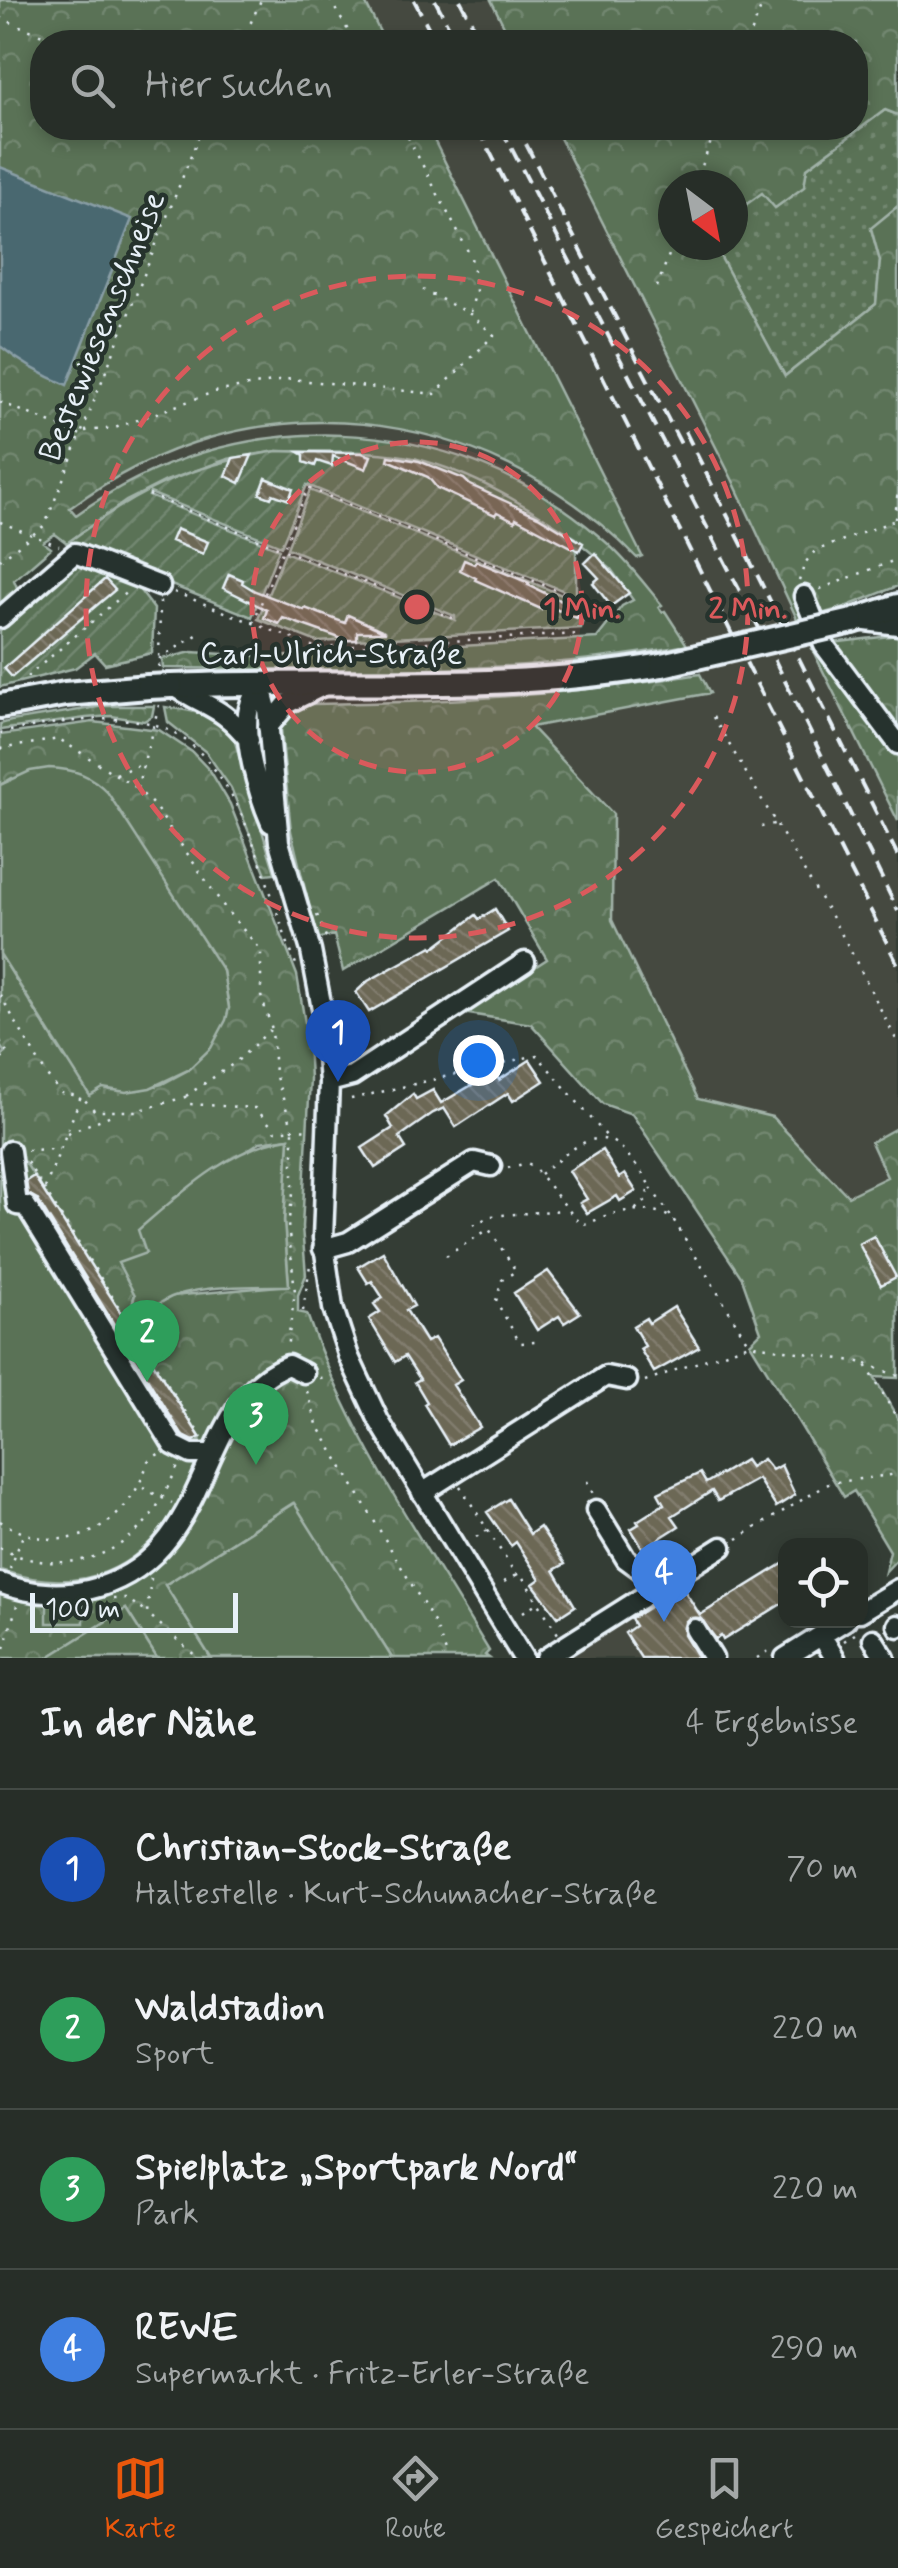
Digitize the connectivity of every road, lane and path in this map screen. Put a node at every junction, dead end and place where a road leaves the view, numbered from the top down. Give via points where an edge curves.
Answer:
1 (261, 0) edge
2 (330, 0) edge
3 (764, 0) edge
4 (0, 18) edge
5 (30, 30) edge
6 (247, 30) edge
7 (348, 30) edge
8 (753, 30) edge
9 (198, 140) edge
10 (409, 140) edge
11 (712, 140) edge
12 (701, 170) edge
13 (667, 260) edge
14 (657, 287) dead end
15 (423, 290) dead end
16 (470, 314) junction
17 (0, 402) edge
18 (84, 433) junction
19 (898, 488) edge
20 (149, 495) dead end
21 (896, 520) edge
22 (0, 522) edge
23 (30, 534) junction
24 (283, 549) junction
25 (75, 553) junction
26 (898, 558) edge
27 (0, 560) edge
28 (802, 571) dead end
29 (142, 579) junction
30 (160, 586) junction
31 (807, 594) joint
32 (574, 596) dead end
33 (898, 606) edge
34 (0, 618) edge
35 (454, 619) dead end
36 (855, 621) junction
37 (252, 624) junction
38 (898, 625) edge
39 (200, 634) dead end
40 (581, 634) dead end
41 (159, 659) junction
42 (27, 677) dead end
43 (260, 683) junction
44 (325, 685) junction
45 (162, 686) junction
46 (0, 706) edge
47 (714, 717) dead end
48 (55, 724) junction
49 (156, 725) junction
50 (268, 727) junction
51 (0, 732) edge
52 (59, 739) junction
53 (250, 740) junction
54 (898, 744) edge
55 (0, 749) edge
56 (142, 764) junction
57 (115, 774) junction
58 (138, 788) junction
59 (777, 824) junction
60 (761, 827) dead end
61 (279, 842) junction
62 (525, 962) dead end
63 (298, 967) dead end
64 (0, 995) edge
65 (272, 1029) junction
66 (0, 1041) edge
67 (898, 1043) edge
68 (0, 1060) edge
69 (328, 1082) junction
70 (81, 1096) junction
71 (185, 1097) junction
72 (352, 1099) dead end
73 (118, 1113) junction
74 (293, 1129) junction
75 (326, 1130) junction
76 (66, 1134) junction
77 (608, 1138) junction
78 (60, 1149) junction
79 (9, 1151) edge
80 (491, 1166) joint
81 (540, 1174) junction
82 (649, 1185) junction
83 (44, 1188) junction
84 (567, 1210) junction
85 (631, 1213) junction
86 (673, 1219) junction
87 (473, 1226) dead end
88 (316, 1251) junction
89 (446, 1256) dead end
90 (303, 1311) dead end
91 (749, 1344) junction
92 (540, 1346) dead end
93 (865, 1363) junction
94 (296, 1369) junction
95 (898, 1376) edge
96 (627, 1380) joint
97 (898, 1420) edge
98 (178, 1451) junction
99 (211, 1454) junction
100 (898, 1474) edge
101 (456, 1480) dead end
102 (140, 1487) junction
103 (422, 1492) junction
104 (175, 1504) junction
105 (596, 1510) dead end
106 (0, 1521) edge
107 (488, 1530) junction
108 (24, 1534) junction
109 (476, 1537) dead end
110 (722, 1547) joint
111 (0, 1548) edge
112 (154, 1556) junction
113 (516, 1575) junction
114 (10, 1577) edge
115 (504, 1582) dead end
116 (95, 1589) junction
117 (656, 1589) junction
118 (898, 1589) edge
119 (538, 1602) junction
120 (868, 1607) edge
121 (523, 1612) dead end
122 (147, 1613) junction
123 (833, 1628) edge
124 (695, 1629) dead end
125 (821, 1635) junction
126 (873, 1639) dead end
127 (562, 1640) dead end
128 (0, 1658) edge
129 (198, 1658) edge
130 (448, 1658) edge
131 (522, 1658) edge
132 (546, 1658) edge
133 (713, 1658) edge
134 (785, 1658) edge
135 (835, 1658) edge
136 (885, 1658) edge

1 - 6 path
2 - 7 path
3 - 8 path
4 - 5 path
9 - 18 path, Bestewiesenschneise
10 - 16 path via 471,257 476,290
11 - 12 path
13 - 14 path
15 - 16 path
16 - 18 path via 494,336 435,394 290,379 214,392
17 - 18 path
18 - 23 path, Bestewiesenschneise via 45,526
19 - 21 path
20 - 24 path
21 - 28 path via 815,551
22 - 23 path
23 - 25 path
23 - 27 path, Bestewiesenschneise
24 - 32 path via 308,488
24 - 35 path
24 - 37 path
25 - 29 street
25 - 34 street
26 - 31 path
29 - 30 street
29 - 42 path
30 - 37 path
30 - 41 path
31 - 54 street via 824,645
33 - 36 main road, Carl-Ulrich-Straße
36 - 38 street
36 - 44 main road, Carl-Ulrich-Straße, bridge via 662,665 508,682
37 - 40 path via 317,648
39 - 41 path
41 - 45 path
43 - 44 main road, Carl-Ulrich-Straße
43 - 45 main road, Carl-Ulrich-Straße
43 - 50 street
43 - 53 street via 249,706
44 - 50 street via 288,703
45 - 46 main road, Carl-Ulrich-Straße
45 - 49 path
45 - 53 street via 224,712
47 - 59 path
48 - 49 path
48 - 51 path
48 - 52 path
49 - 56 path
49 - 63 path via 199,752 221,778
50 - 61 street
52 - 55 path
52 - 57 path
53 - 61 street via 254,773
56 - 57 path
56 - 58 path
57 - 58 path
58 - 65 path via 261,950 261,996
59 - 60 path
59 - 67 path
61 - 69 street via 317,978
62 - 69 street via 352,1076
64 - 70 path via 47,1076 61,1092
65 - 71 path
65 - 74 path via 275,1074
66 - 68 path via 8,1054
69 - 75 street
70 - 73 path via 95,1111
70 - 76 path
71 - 73 path
71 - 74 path via 189,1104 255,1108 276,1130
72 - 77 path via 538,1056
73 - 76 path
74 - 75 path
74 - 94 path via 288,1224 295,1292 286,1338
75 - 88 street
76 - 78 path
77 - 81 path via 594,1138
77 - 82 path
78 - 79 path
78 - 83 path
79 - 83 path via 23,1156
79 - 98 street via 17,1205 26,1206
80 - 81 path via 526,1164
80 - 88 street via 474,1162 348,1242
81 - 84 path
82 - 85 path via 646,1201
82 - 86 path
83 - 99 path
84 - 85 path via 586,1224
84 - 87 path via 491,1216
85 - 86 path via 657,1208
86 - 91 path
88 - 90 path
88 - 103 street via 349,1357
89 - 92 path via 489,1229 516,1271 502,1280 496,1301 520,1342
91 - 93 path
91 - 96 path via 646,1381
93 - 95 path
93 - 97 path
94 - 99 street via 272,1372 251,1390
94 - 130 path via 317,1424
96 - 103 street via 606,1376
98 - 99 street
98 - 102 path via 148,1460
98 - 104 path
99 - 104 street
100 - 110 path via 830,1483
101 - 107 path
102 - 104 path
102 - 108 path via 103,1527 51,1540
103 - 131 street
104 - 112 street
104 - 114 path via 95,1556
105 - 117 street via 626,1558
106 - 108 path
107 - 109 path
107 - 113 path
108 - 114 path
110 - 117 street
111 - 114 path
112 - 116 street
112 - 122 path
113 - 115 path
113 - 119 path
114 - 116 street via 63,1594
114 - 128 path
116 - 122 path
117 - 132 street
118 - 120 street
119 - 121 path
119 - 127 path
122 - 129 path
123 - 125 street
124 - 133 street
125 - 134 street
125 - 135 street
126 - 136 street

